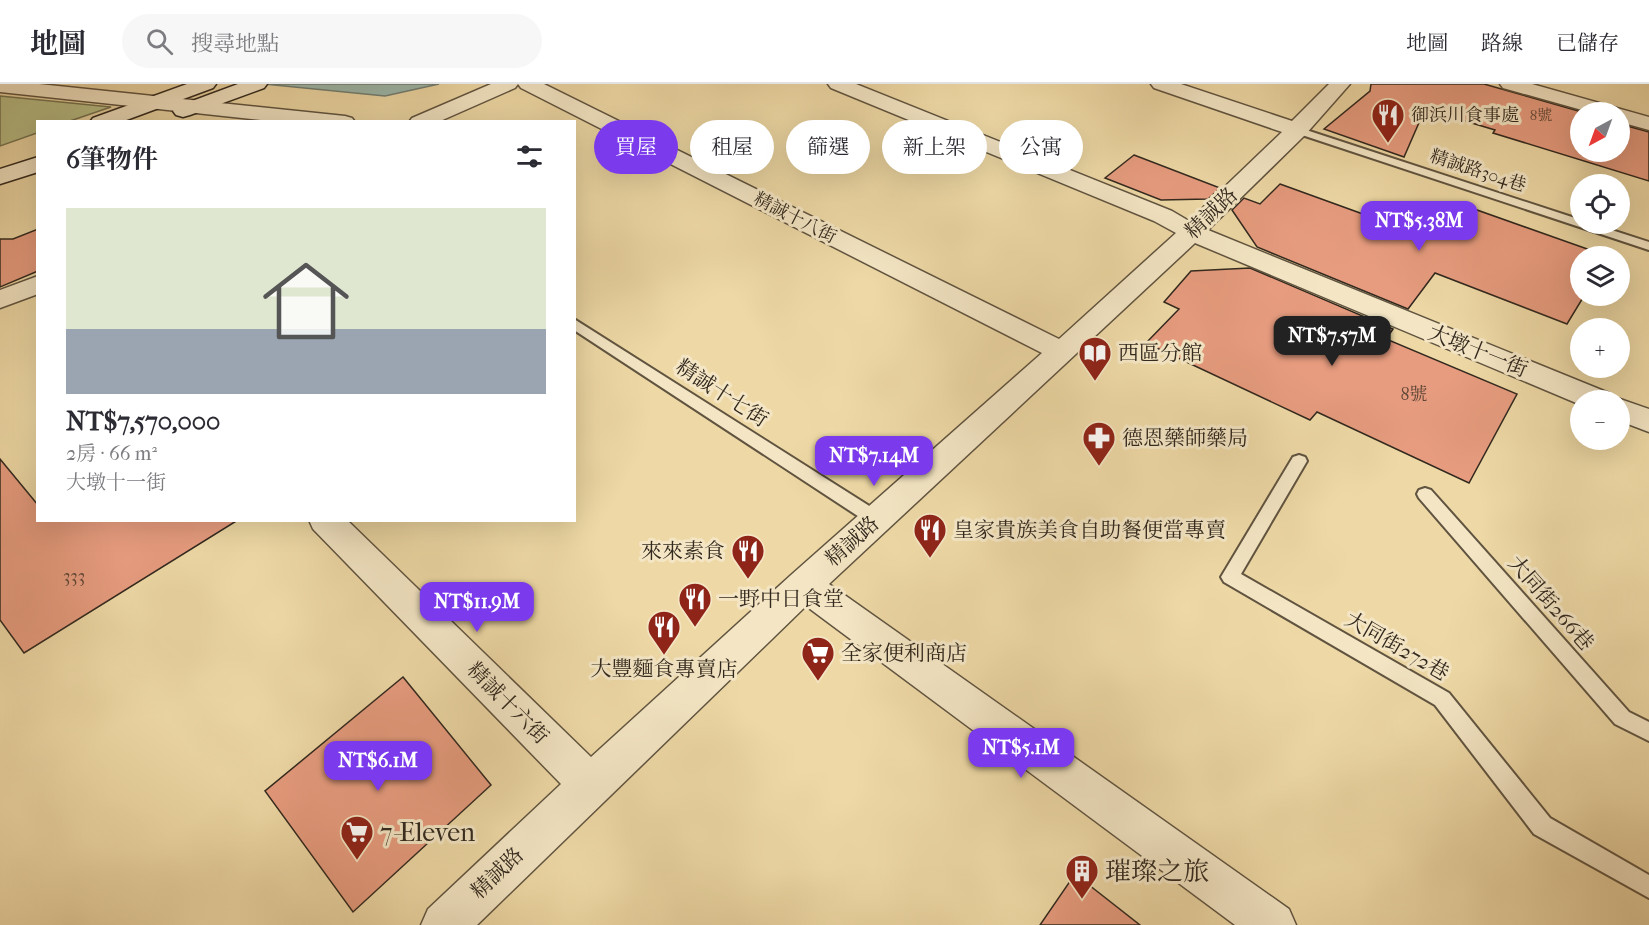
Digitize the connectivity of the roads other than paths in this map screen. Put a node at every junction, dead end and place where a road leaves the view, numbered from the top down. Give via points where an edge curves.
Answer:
1 (206, 84) edge
2 (508, 84) edge
3 (528, 84) edge
4 (838, 84) edge
5 (1161, 84) edge
6 (1340, 84) edge
7 (1510, 84) edge
8 (0, 86) edge
9 (249, 87) edge
10 (1574, 102) edge
11 (195, 106) junction
12 (154, 112) edge
13 (1630, 118) edge
14 (111, 120) edge
15 (326, 120) edge
16 (424, 120) edge
17 (1649, 124) edge
18 (1297, 130) junction
19 (36, 144) edge
20 (0, 156) edge
21 (36, 165) edge
22 (0, 177) edge
23 (1191, 232) junction
24 (1649, 246) edge
25 (36, 285) edge
26 (0, 300) edge
27 (576, 323) edge
28 (1061, 351) junction
29 (1574, 390) edge
30 (1630, 414) edge
31 (1649, 421) edge
32 (1299, 461) dead end
33 (1425, 494) dead end
34 (876, 519) junction
35 (327, 522) edge
36 (804, 585) junction
37 (1649, 732) edge
38 (590, 785) junction
39 (1649, 887) edge
40 (444, 925) edge
41 (1274, 925) edge

1 - 12 street
2 - 16 street
3 - 28 street, 精誠十八街
4 - 23 street, 大墩十一街 via 1163,216
5 - 18 street
6 - 18 street, 精誠路
7 - 10 street
8 - 12 street
9 - 11 street
11 - 12 street
11 - 15 street
12 - 14 street
13 - 17 street
18 - 23 street, 精誠路
18 - 24 lane, 精誠路304巷
19 - 20 street
21 - 22 street
23 - 28 street, 精誠路
23 - 29 street, 大墩十一街
25 - 26 street
27 - 34 lane, 精誠十七街
28 - 34 street, 精誠路
30 - 31 street
32 - 39 lane, 大同街272巷 via 1230,578 1442,699 1542,826
33 - 37 lane, 大同街266巷 via 1622,718
34 - 36 street, 精誠路
35 - 38 street, 精誠十六街
36 - 38 street, 精誠路
36 - 41 street
38 - 40 street, 精誠路

